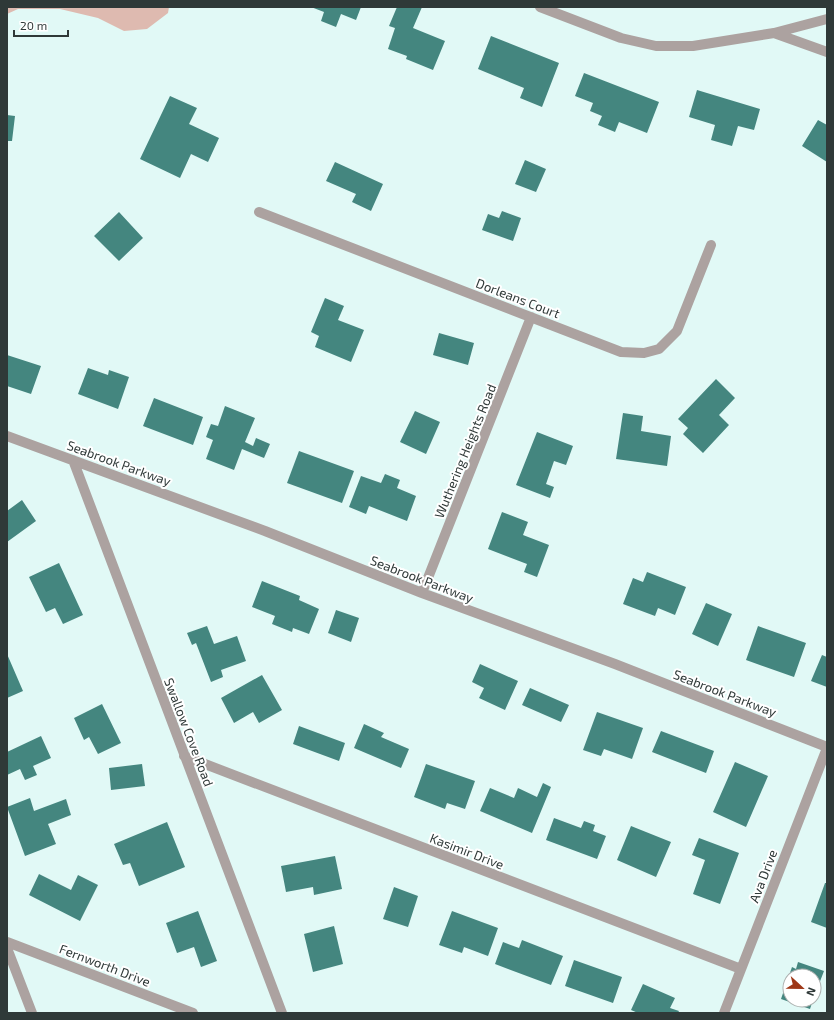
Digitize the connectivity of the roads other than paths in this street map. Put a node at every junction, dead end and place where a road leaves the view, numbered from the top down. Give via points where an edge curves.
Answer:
1 (540, 7) edge
2 (827, 19) edge
3 (774, 33) junction
4 (827, 52) edge
5 (259, 212) dead end
6 (710, 245) dead end
7 (531, 317) junction
8 (7, 436) edge
9 (73, 460) junction
10 (422, 593) junction
11 (827, 747) edge
12 (184, 756) junction
13 (7, 942) edge
14 (7, 948) edge
15 (741, 969) junction
16 (32, 1013) edge
17 (194, 1013) edge
18 (282, 1013) edge
19 (724, 1013) edge

1 - 3 street via 621,38 656,46 693,46
2 - 3 street
3 - 4 street
5 - 7 street, Dorleans Court
6 - 7 street, Dorleans Court via 677,331 659,349 644,353 621,352
7 - 10 street, Wuthering Heights Road
8 - 9 street, Seabrook Parkway
9 - 10 street, Seabrook Parkway via 265,531
9 - 12 street, Swallow Cove Road
10 - 11 street, Seabrook Parkway via 615,664
11 - 15 street, Ava Drive
12 - 15 street, Kasimir Drive
12 - 18 street, Swallow Cove Road
13 - 17 street, Fernworth Drive
14 - 16 street
15 - 19 street, Ava Drive

